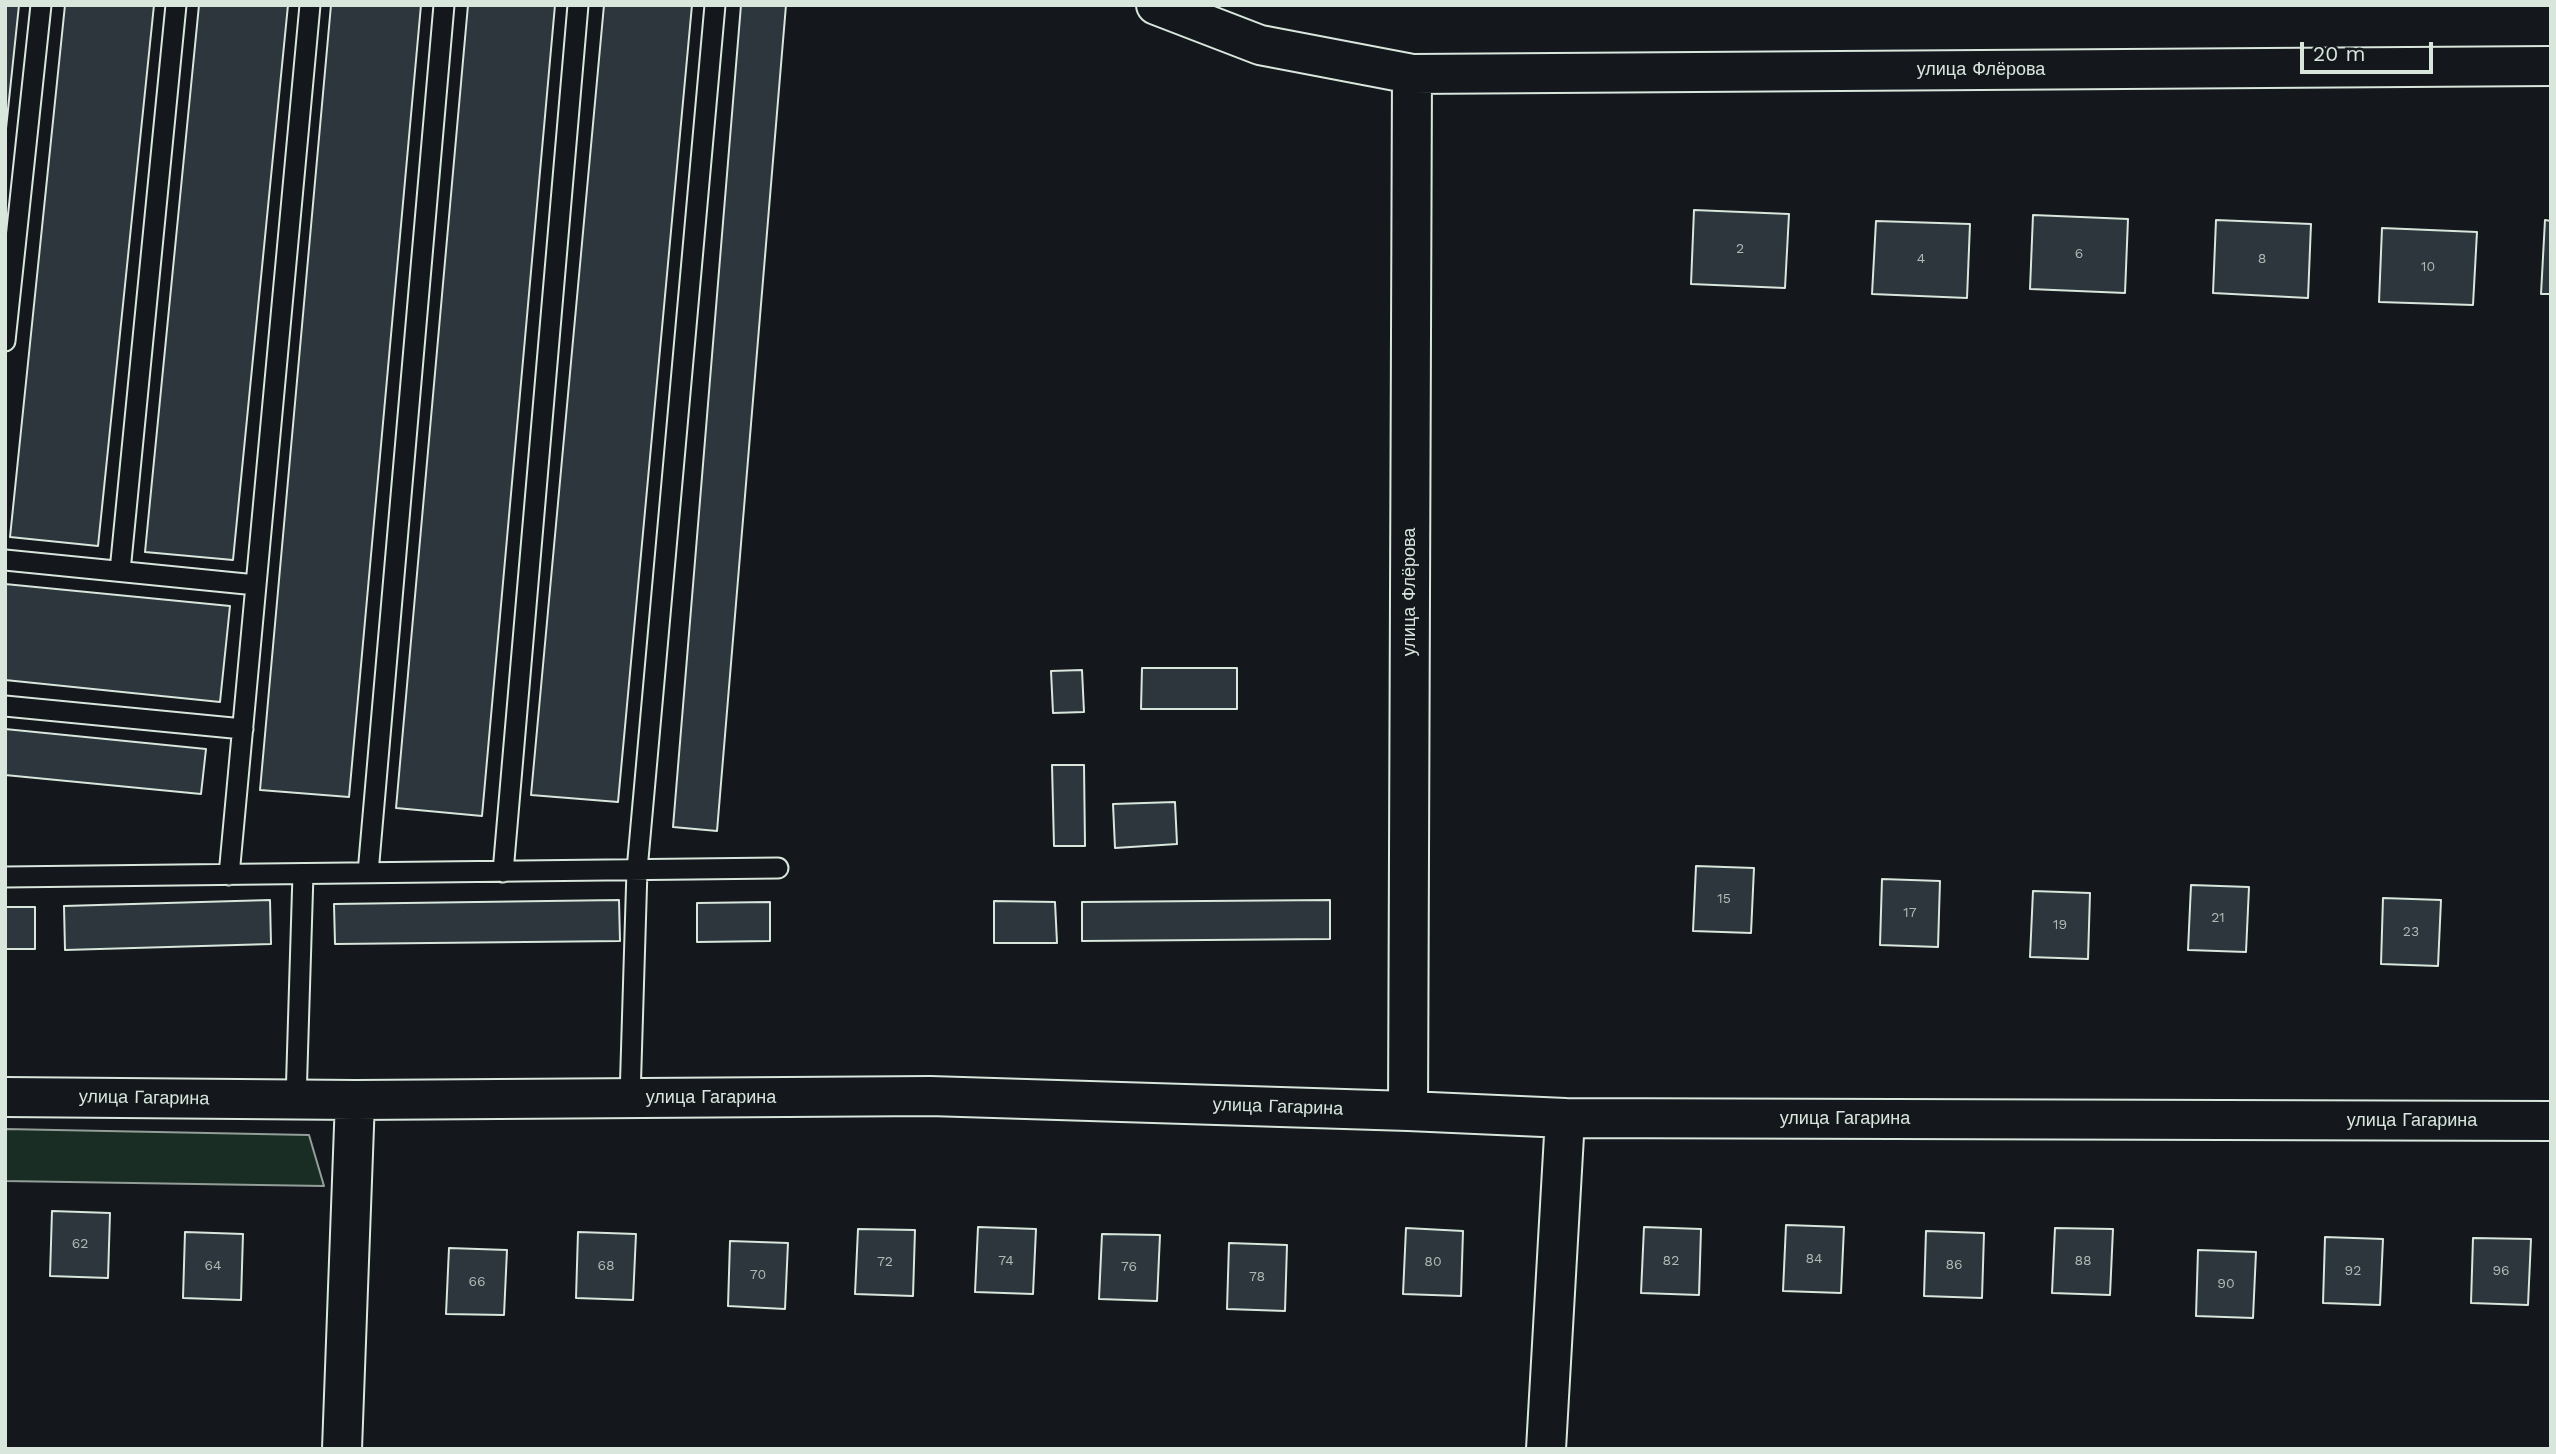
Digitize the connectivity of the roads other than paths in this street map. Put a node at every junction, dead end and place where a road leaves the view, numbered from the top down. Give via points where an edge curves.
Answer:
1 (41, 5) edge
2 (176, 5) edge
3 (310, 5) edge
4 (444, 5) edge
5 (578, 5) edge
6 (715, 5) edge
7 (1156, 5) edge
8 (2551, 66) edge
9 (1412, 74) junction
10 (5, 341) edge
11 (5, 560) edge
12 (120, 571) junction
13 (256, 585) junction
14 (5, 706) edge
15 (243, 730) junction
16 (778, 868) dead end
17 (637, 870) junction
18 (503, 872) junction
19 (368, 873) junction
20 (303, 874) junction
21 (229, 875) junction
22 (5, 877) edge
23 (5, 1097) edge
24 (630, 1098) junction
25 (296, 1100) junction
26 (355, 1100) junction
27 (1409, 1111) junction
28 (1565, 1118) junction
29 (2551, 1121) edge
30 (342, 1449) edge
31 (1546, 1449) edge

1 - 10 lane
2 - 12 lane
3 - 13 lane
4 - 19 lane
5 - 18 lane
6 - 17 lane
7 - 9 street, улица Флёрова via 1260,45
8 - 9 street, улица Флёрова
9 - 27 street, улица Флёрова
11 - 12 lane
12 - 13 lane
13 - 15 lane
14 - 15 lane
15 - 21 lane
16 - 17 lane
17 - 18 lane
17 - 24 lane
18 - 19 lane
19 - 20 lane
20 - 21 lane
20 - 25 lane
21 - 22 lane
23 - 25 street, улица Гагарина
24 - 26 street, улица Гагарина
24 - 27 street, улица Гагарина via 930,1096
25 - 26 street, улица Гагарина
26 - 30 street
27 - 28 street, улица Гагарина
28 - 29 street, улица Гагарина
28 - 31 street

